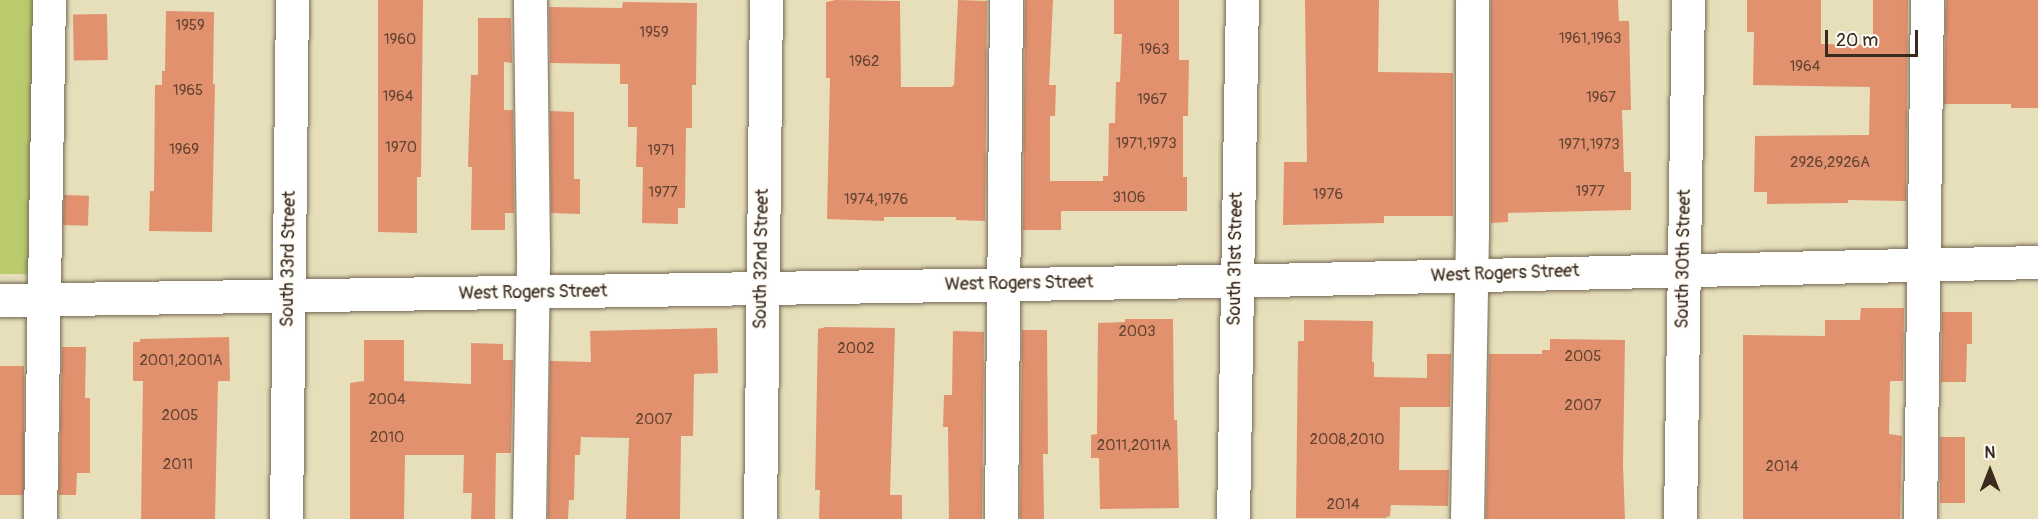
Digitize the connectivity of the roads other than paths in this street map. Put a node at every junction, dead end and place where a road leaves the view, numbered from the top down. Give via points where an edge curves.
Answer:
1 (49, 0) edge
2 (292, 0) edge
3 (530, 0) edge
4 (766, 0) edge
5 (1006, 0) edge
6 (1242, 0) edge
7 (1472, 0) edge
8 (1688, 0) edge
9 (1926, 0) edge
10 (2038, 262) edge
11 (1923, 265) junction
12 (1684, 269) junction
13 (1470, 276) junction
14 (1236, 281) junction
15 (1003, 284) junction
16 (762, 287) junction
17 (531, 294) junction
18 (288, 296) junction
19 (44, 299) junction
20 (0, 300) edge
21 (40, 519) edge
22 (286, 519) edge
23 (529, 519) edge
24 (760, 519) edge
25 (1001, 519) edge
26 (1233, 519) edge
27 (1467, 519) edge
28 (1680, 519) edge
29 (1920, 519) edge

1 - 19 street
2 - 18 street, South 33rd Street
3 - 17 street
4 - 16 street, South 32nd Street
5 - 15 street
6 - 14 street, South 31st Street
7 - 13 street
8 - 12 street, South 30th Street
9 - 11 street
10 - 11 street, West Rogers Street
11 - 12 street, West Rogers Street
11 - 29 street
12 - 13 street, West Rogers Street
12 - 28 street, South 30th Street
13 - 14 street, West Rogers Street
13 - 27 street
14 - 15 street, West Rogers Street
14 - 26 street, South 31st Street
15 - 16 street, West Rogers Street
15 - 25 street
16 - 17 street, West Rogers Street
16 - 24 street, South 32nd Street
17 - 18 street, West Rogers Street
17 - 23 street
18 - 19 street, West Rogers Street
18 - 22 street, South 33rd Street
19 - 20 street, West Rogers Street
19 - 21 street

